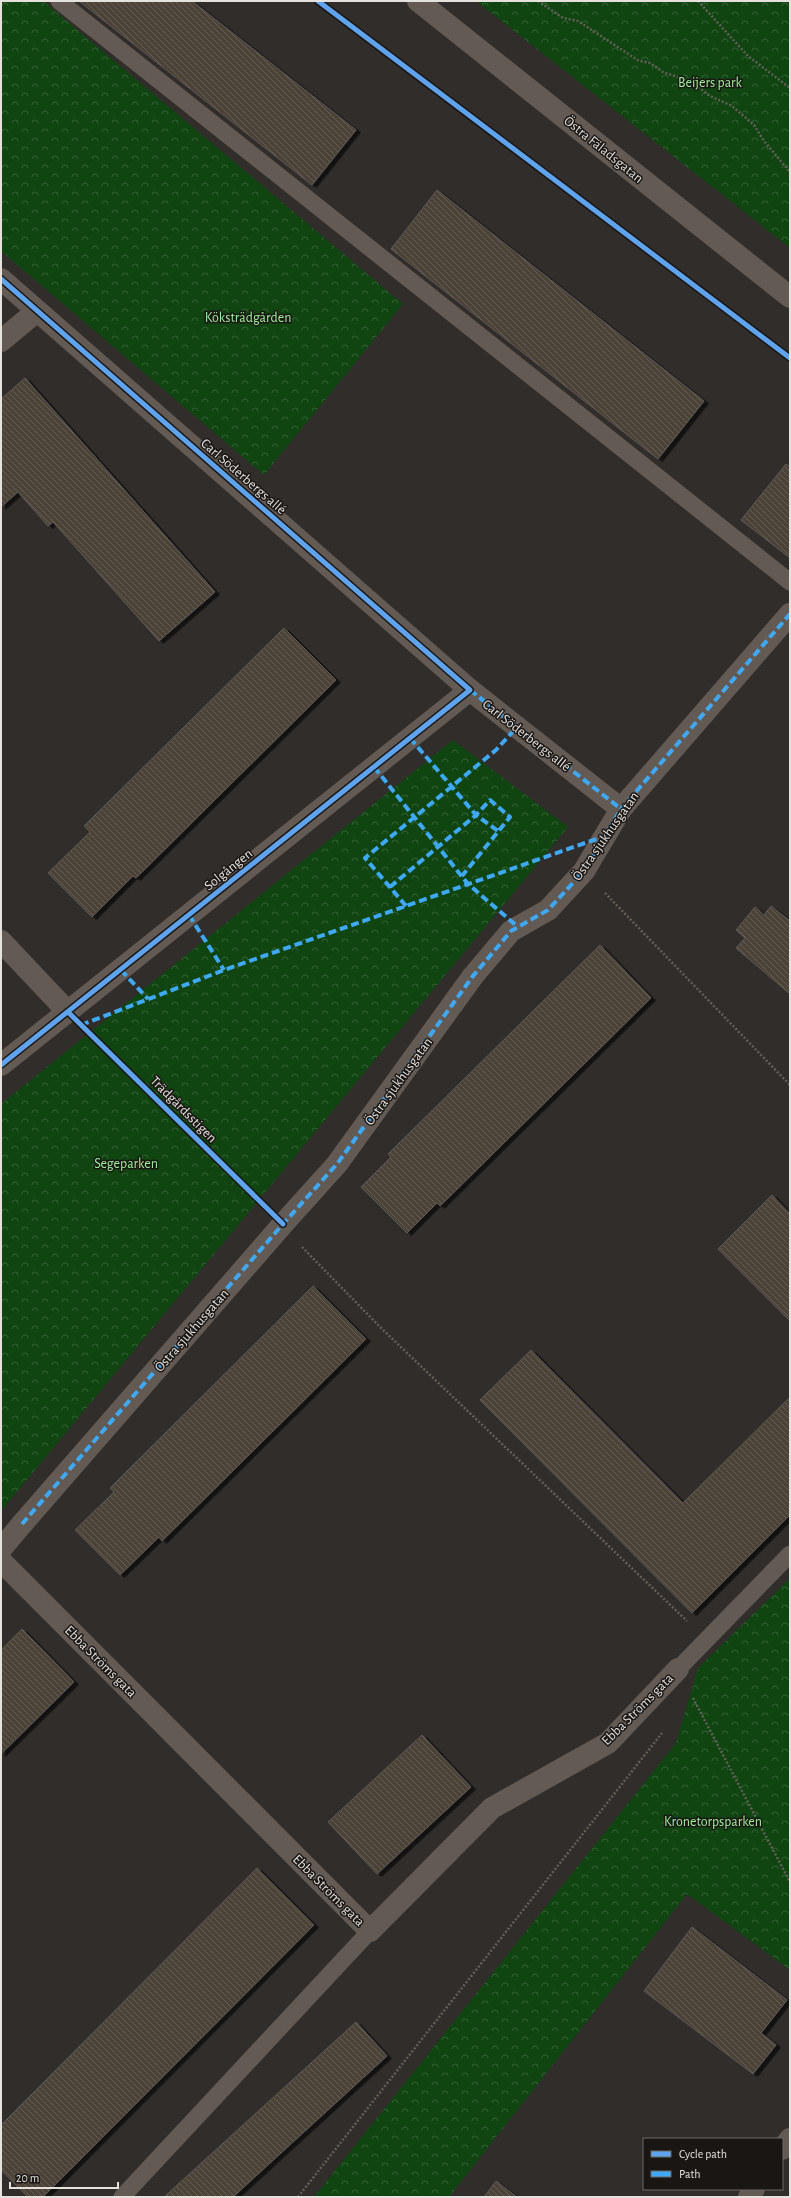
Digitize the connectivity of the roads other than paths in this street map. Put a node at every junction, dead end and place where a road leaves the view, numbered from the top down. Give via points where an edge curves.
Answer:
1 (59, 1) edge
2 (418, 1) edge
3 (1, 279) edge
4 (790, 297) edge
5 (37, 311) junction
6 (1, 342) edge
7 (790, 582) edge
8 (790, 614) edge
9 (470, 690) junction
10 (621, 809) junction
11 (1, 941) edge
12 (68, 1012) junction
13 (1, 1065) edge
14 (1, 1548) edge
15 (790, 1554) edge
16 (1, 1561) edge
17 (678, 1669) joint
18 (370, 1931) junction
19 (790, 2139) edge
20 (783, 2148) edge
21 (122, 2197) edge

1 - 7 lane
2 - 4 street, Östra Fäladsgatan
3 - 5 street, Carl Söderbergs allé
5 - 6 street
5 - 9 street, Carl Söderbergs allé
8 - 10 street, Östra sjukhusgatan
9 - 10 street, Carl Söderbergs allé
9 - 12 street, Solgången
10 - 14 street, Östra sjukhusgatan via 584,871 548,910 511,931 473,976 338,1164
11 - 12 street
12 - 13 street, Solgången
15 - 17 lane
16 - 18 street, Ebba Ströms gata
17 - 18 street, Ebba Ströms gata via 608,1743 492,1808
18 - 21 lane
19 - 20 street

